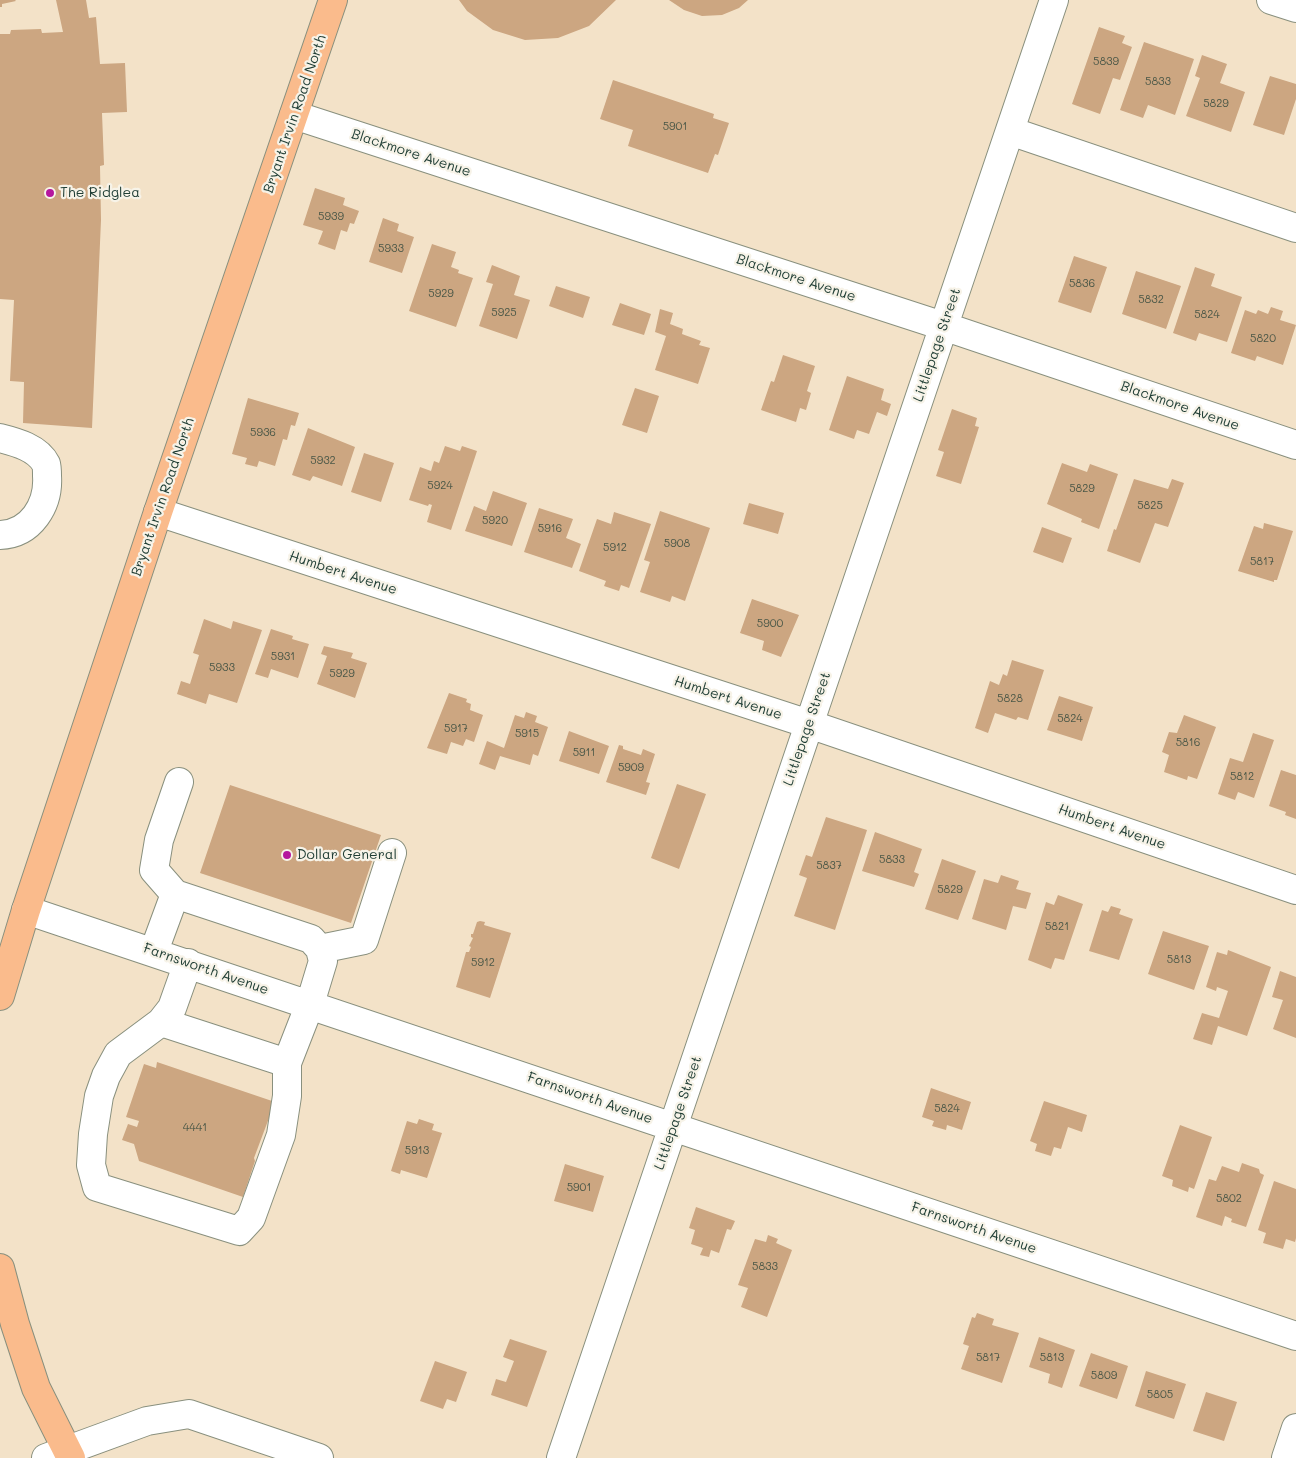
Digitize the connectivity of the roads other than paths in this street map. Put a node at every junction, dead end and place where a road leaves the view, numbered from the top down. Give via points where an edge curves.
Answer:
1 (334, 0) edge
2 (1054, 0) edge
3 (1271, 0) edge
4 (1296, 8) edge
5 (294, 115) junction
6 (1010, 130) junction
7 (1296, 228) edge
8 (943, 326) junction
9 (0, 438) edge
10 (1296, 445) edge
11 (158, 512) junction
12 (0, 535) edge
13 (809, 724) junction
14 (179, 782) dead end
15 (392, 853) dead end
16 (1296, 890) edge
17 (175, 894) junction
18 (26, 910) junction
19 (320, 949) junction
20 (154, 951) junction
21 (188, 963) junction
22 (0, 996) edge
23 (310, 1004) junction
24 (161, 1022) junction
25 (287, 1063) junction
26 (673, 1126) junction
27 (0, 1268) edge
28 (1296, 1336) edge
29 (1296, 1428) edge
30 (61, 1455) edge
31 (319, 1458) edge
32 (561, 1458) edge
33 (1286, 1458) edge

1 - 5 main road, Bryant Irvin Road North
2 - 6 street, Littlepage Street
3 - 4 street
5 - 8 street, Blackmore Avenue
5 - 11 main road, Bryant Irvin Road North
6 - 7 street
6 - 8 street, Littlepage Street
8 - 10 street, Blackmore Avenue
8 - 13 street, Littlepage Street
9 - 12 street via 36,452 46,465 48,485 42,508 31,524
11 - 13 street, Humbert Avenue
11 - 18 main road, Bryant Irvin Road North
13 - 16 street, Humbert Avenue
13 - 26 street, Littlepage Street
14 - 17 street via 159,840 154,870
15 - 19 street via 364,940
17 - 19 street via 311,939
17 - 20 street
18 - 20 street, Farnsworth Avenue
18 - 22 main road, Bryant Irvin Road North
19 - 23 street via 323,961
20 - 21 street, Farnsworth Avenue
21 - 23 street, Farnsworth Avenue
21 - 24 street via 172,1008
23 - 25 street
23 - 26 street, Farnsworth Avenue
24 - 25 street
24 - 25 street via 118,1054 106,1076 93,1134 91,1165 97,1187 239,1231 250,1218 281,1135 287,1096
26 - 28 street, Farnsworth Avenue
26 - 32 street, Littlepage Street
27 - 30 main road via 15,1324
29 - 33 street
30 - 31 street via 146,1421 189,1414

